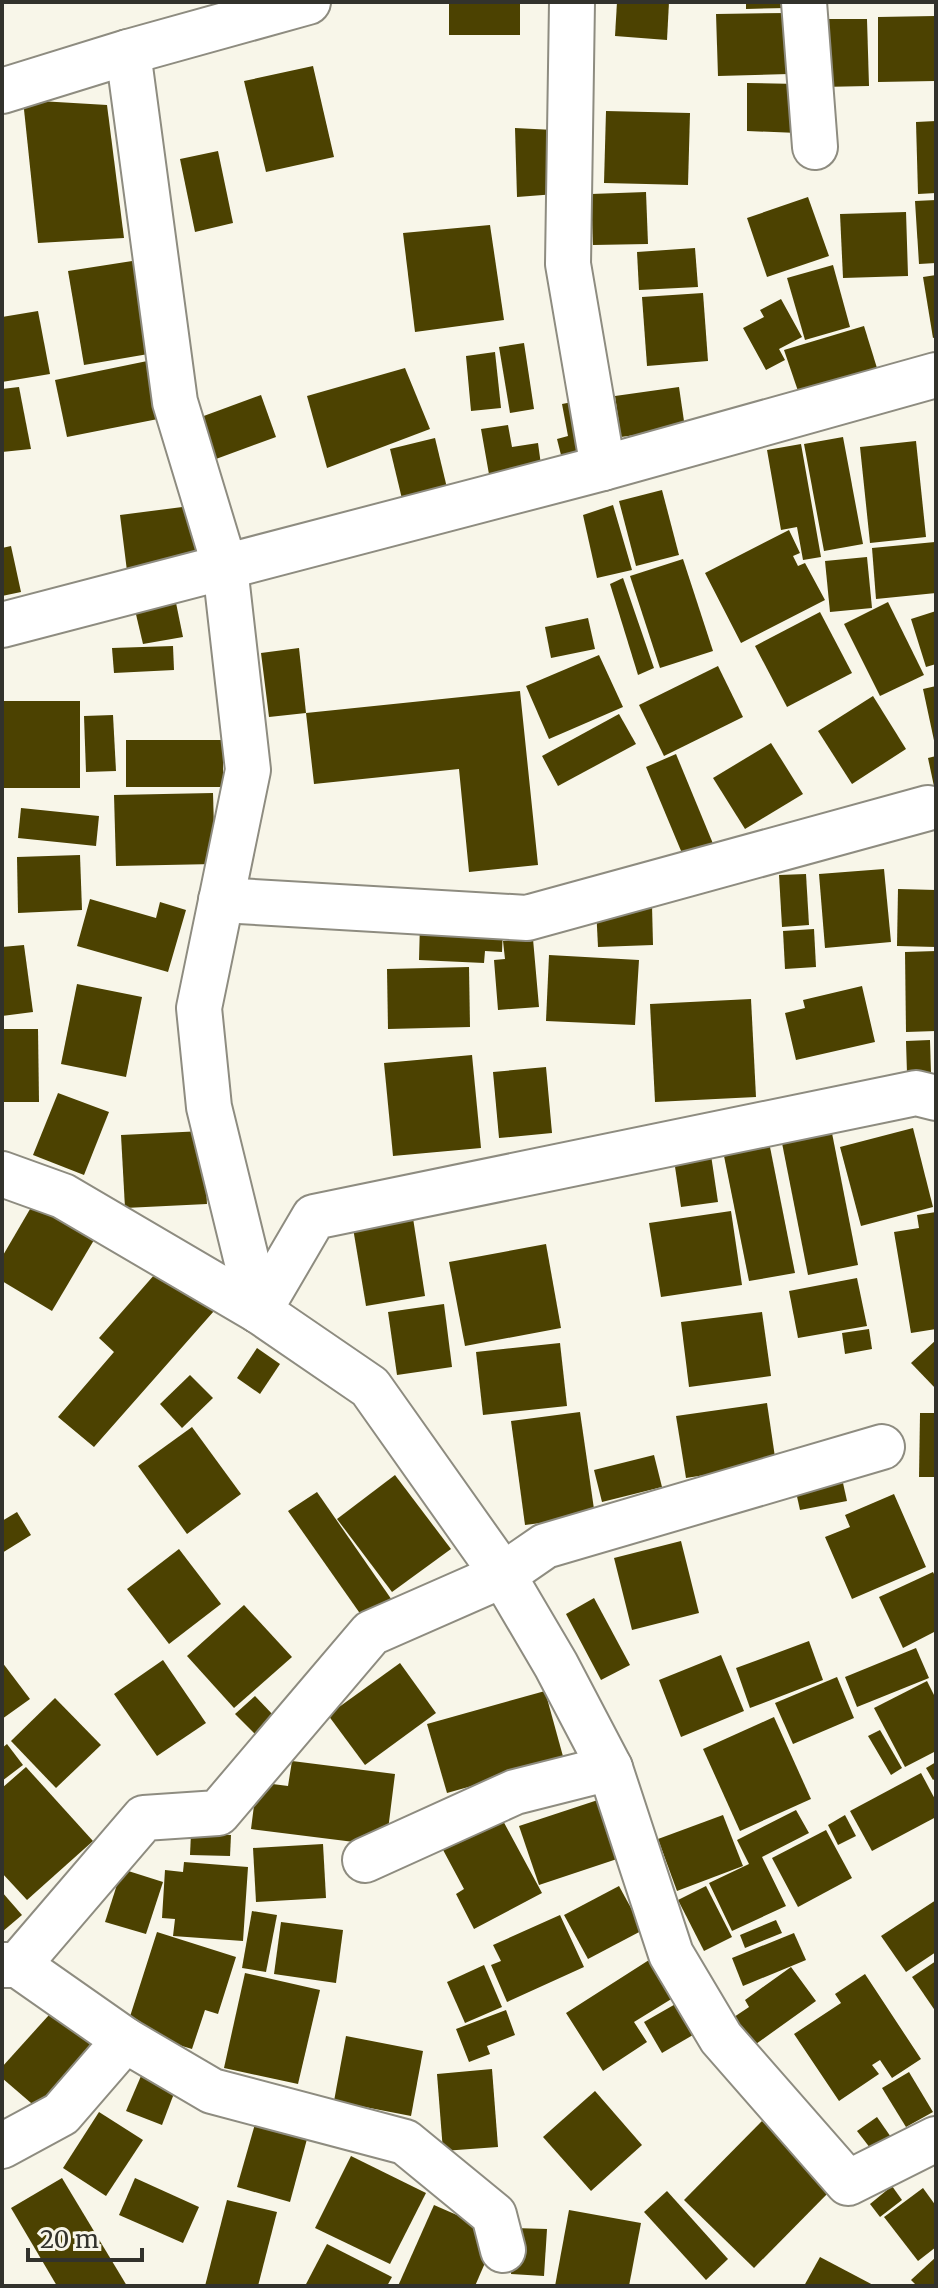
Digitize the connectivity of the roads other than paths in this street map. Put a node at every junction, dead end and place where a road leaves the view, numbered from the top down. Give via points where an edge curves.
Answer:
1 (572, 2) edge
2 (804, 2) edge
3 (283, 5) edge
4 (128, 52) junction
5 (2, 91) edge
6 (815, 147) dead end
7 (936, 375) edge
8 (603, 468) junction
9 (225, 567) junction
10 (2, 625) edge
11 (928, 808) dead end
12 (221, 900) junction
13 (936, 1098) edge
14 (2, 1174) edge
15 (259, 1311) junction
16 (882, 1447) dead end
17 (503, 1575) junction
18 (610, 1768) junction
19 (365, 1860) dead end
20 (10, 1965) edge
21 (125, 2040) junction
22 (936, 2139) edge
23 (2, 2146) edge
24 (503, 2250) dead end

1 - 8 street via 568,264
2 - 6 street
3 - 4 street
4 - 5 street
4 - 9 street via 175,402
7 - 8 street
8 - 9 street
9 - 10 street
9 - 12 street via 248,770
11 - 12 street via 527,918
12 - 15 street via 199,1008 209,1107
13 - 15 street via 916,1093 314,1217
14 - 15 street via 63,1196
15 - 17 street via 370,1387
16 - 17 street via 545,1546
17 - 18 street
17 - 20 street via 371,1633 218,1813 144,1818
18 - 19 street via 515,1792
18 - 22 street via 671,1954 721,2038 848,2183
20 - 21 street
21 - 23 street via 61,2114
21 - 24 street via 212,2091 405,2142 494,2215

